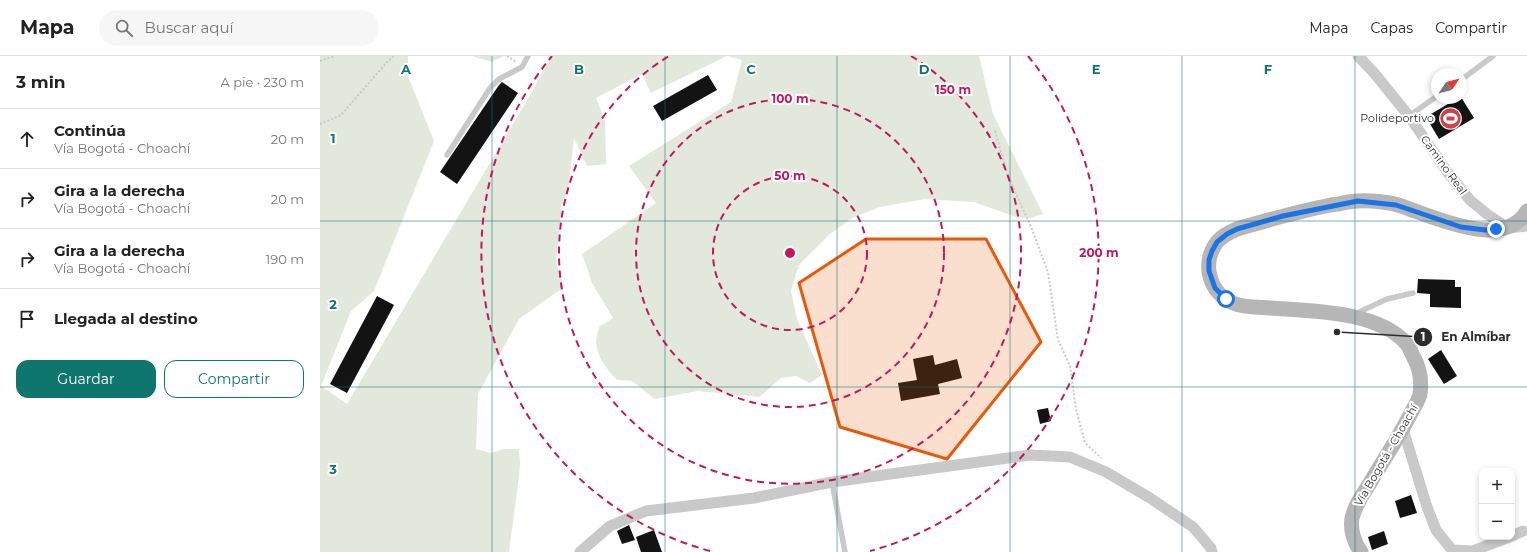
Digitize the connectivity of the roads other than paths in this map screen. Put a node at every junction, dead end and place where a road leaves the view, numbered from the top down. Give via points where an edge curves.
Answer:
1 (528, 56) edge
2 (1359, 56) edge
3 (1493, 56) edge
4 (1467, 76) edge
5 (1431, 100) edge
6 (1409, 116) junction
7 (447, 155) dead end
8 (1527, 211) edge
9 (1527, 226) edge
10 (1508, 228) junction
11 (1413, 294) dead end
12 (1352, 316) junction
13 (1403, 429) junction
14 (832, 482) junction
15 (1524, 531) dead end
16 (1515, 535) edge
17 (1501, 540) edge
18 (580, 552) edge
19 (845, 552) edge
20 (1212, 552) edge
21 (1360, 552) edge

1 - 7 lane via 522,67 499,79 490,88
2 - 6 street, Camino Real
3 - 4 lane
5 - 6 lane
6 - 10 street, Camino Real via 1470,200
8 - 10 main road
9 - 10 street
10 - 12 main road, Vía Bogotá - Choachí via 1485,230 1461,227 1396,205 1358,201 1237,229 1217,242 1212,251 1208,266 1211,281 1219,294 1233,303
11 - 12 lane via 1378,303
12 - 13 main road, Vía Bogotá - Choachí via 1385,327 1406,343 1419,366 1420,395
13 - 17 street via 1436,530 1452,550 1473,551
13 - 21 main road, Vía Bogotá - Choachí via 1357,503 1352,518 1352,532
14 - 18 street via 754,498 646,511 610,526
14 - 19 lane
14 - 20 street via 1030,455 1070,457 1106,472 1156,502 1193,527
15 - 16 street

